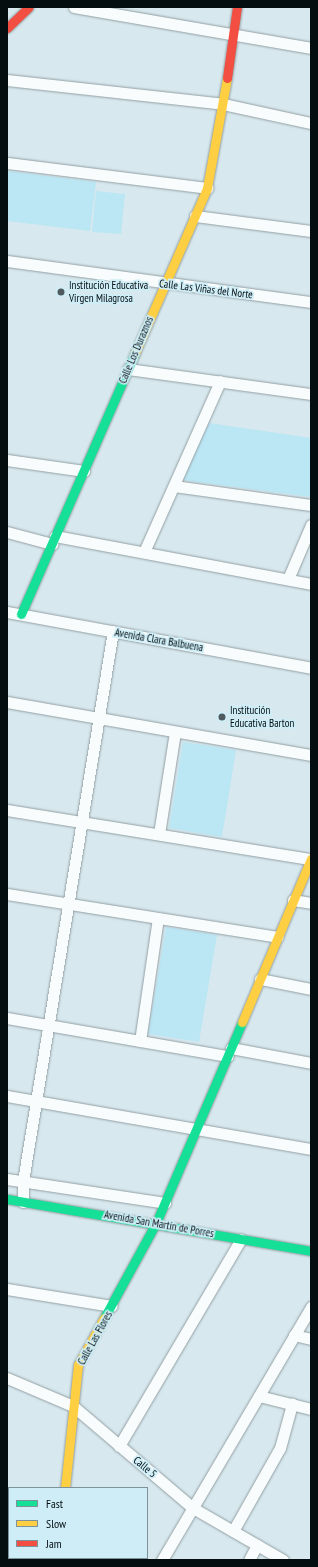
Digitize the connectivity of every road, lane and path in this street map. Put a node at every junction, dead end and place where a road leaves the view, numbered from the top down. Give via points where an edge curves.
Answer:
1 (29, 7) edge
2 (74, 7) edge
3 (237, 7) edge
4 (7, 28) edge
5 (232, 33) junction
6 (311, 48) edge
7 (7, 80) edge
8 (223, 104) junction
9 (311, 123) edge
10 (7, 163) edge
11 (207, 188) junction
12 (195, 216) junction
13 (311, 231) edge
14 (7, 261) edge
15 (164, 284) junction
16 (311, 301) edge
17 (128, 369) junction
18 (220, 381) junction
19 (311, 394) edge
20 (7, 460) edge
21 (84, 471) junction
22 (174, 486) junction
23 (311, 505) edge
24 (311, 525) edge
25 (7, 532) edge
26 (54, 540) junction
27 (144, 552) junction
28 (288, 579) junction
29 (311, 584) edge
30 (7, 612) edge
31 (21, 614) junction
32 (113, 632) junction
33 (311, 668) edge
34 (7, 702) edge
35 (99, 719) junction
36 (176, 732) junction
37 (311, 755) edge
38 (7, 810) edge
39 (81, 822) junction
40 (159, 834) junction
41 (311, 859) edge
42 (7, 894) edge
43 (294, 900) junction
44 (311, 903) edge
45 (68, 904) junction
46 (158, 918) junction
47 (278, 937) junction
48 (260, 979) junction
49 (311, 989) edge
50 (7, 1018) edge
51 (48, 1025) junction
52 (140, 1041) junction
53 (229, 1052) junction
54 (311, 1063) edge
55 (7, 1096) edge
56 (36, 1101) junction
57 (197, 1129) junction
58 (311, 1149) edge
59 (7, 1178) edge
60 (23, 1181) junction
61 (7, 1199) edge
62 (23, 1202) junction
63 (165, 1203) junction
64 (156, 1223) junction
65 (240, 1239) junction
66 (311, 1251) edge
67 (7, 1289) edge
68 (112, 1306) junction
69 (311, 1307) edge
70 (294, 1335) junction
71 (311, 1338) edge
72 (7, 1378) edge
73 (259, 1396) junction
74 (292, 1404) junction
75 (73, 1406) junction
76 (311, 1409) edge
77 (119, 1446) junction
78 (65, 1487) edge
79 (193, 1508) junction
80 (233, 1531) junction
81 (257, 1545) junction
82 (162, 1560) edge
83 (249, 1560) edge
84 (283, 1560) edge

1 - 4 street
2 - 5 street
3 - 5 street, Calle Los Duraznos
5 - 6 street
5 - 8 street, Calle Los Duraznos
7 - 8 street
8 - 9 street
8 - 11 street, Calle Los Duraznos
10 - 11 street
11 - 12 street, Calle Los Duraznos
12 - 13 street
12 - 15 street, Calle Los Duraznos
14 - 15 street, Calle Las Viñas del Norte
15 - 16 street, Calle Las Viñas del Norte
15 - 17 street, Calle Los Duraznos
17 - 18 street
17 - 21 street, Calle Los Duraznos
18 - 19 street
18 - 22 street
20 - 21 street
21 - 26 street, Calle Los Duraznos
22 - 23 street
22 - 27 street
24 - 28 street
25 - 26 street
26 - 27 street
26 - 31 street, Calle Los Duraznos
27 - 28 street
28 - 29 street
30 - 31 street, Avenida Clara Balbuena
31 - 32 street, Avenida Clara Balbuena
32 - 33 street, Avenida Clara Balbuena
32 - 35 street
34 - 35 street
35 - 36 street
35 - 39 street
36 - 37 street
36 - 40 street
38 - 39 street
39 - 40 street
39 - 45 street
40 - 41 street
41 - 43 street, Calle Las Flores
42 - 45 street
43 - 44 street
43 - 47 street, Calle Las Flores
45 - 46 street
45 - 51 street
46 - 47 street
46 - 52 street
47 - 48 street, Calle Las Flores
48 - 49 street
48 - 53 street, Calle Las Flores
50 - 51 street
51 - 52 street
51 - 56 street
52 - 53 street
53 - 54 street
53 - 57 street, Calle Las Flores
55 - 56 street
56 - 57 street
56 - 60 street
57 - 58 street
57 - 63 street, Calle Las Flores
59 - 60 street
60 - 62 street
60 - 63 street
61 - 62 street, Avenida San Martín de Porres
62 - 64 street, Avenida San Martín de Porres
63 - 64 street, Calle Las Flores
64 - 65 street, Avenida San Martín de Porres
64 - 68 street, Calle Las Flores
65 - 66 street, Avenida San Martín de Porres
65 - 77 street
67 - 68 street
68 - 75 street, Calle Las Flores via 78,1365
69 - 70 street
70 - 71 street
70 - 73 street
72 - 75 street, Calle 5
73 - 74 street
73 - 79 street
74 - 76 street
74 - 80 street via 280,1448
75 - 77 street, Calle 5
75 - 78 street, Calle Las Flores
77 - 79 street, Calle 5
79 - 80 street, Calle 5
79 - 82 street
80 - 81 street, Calle 5
81 - 83 street
81 - 84 street, Calle 5

